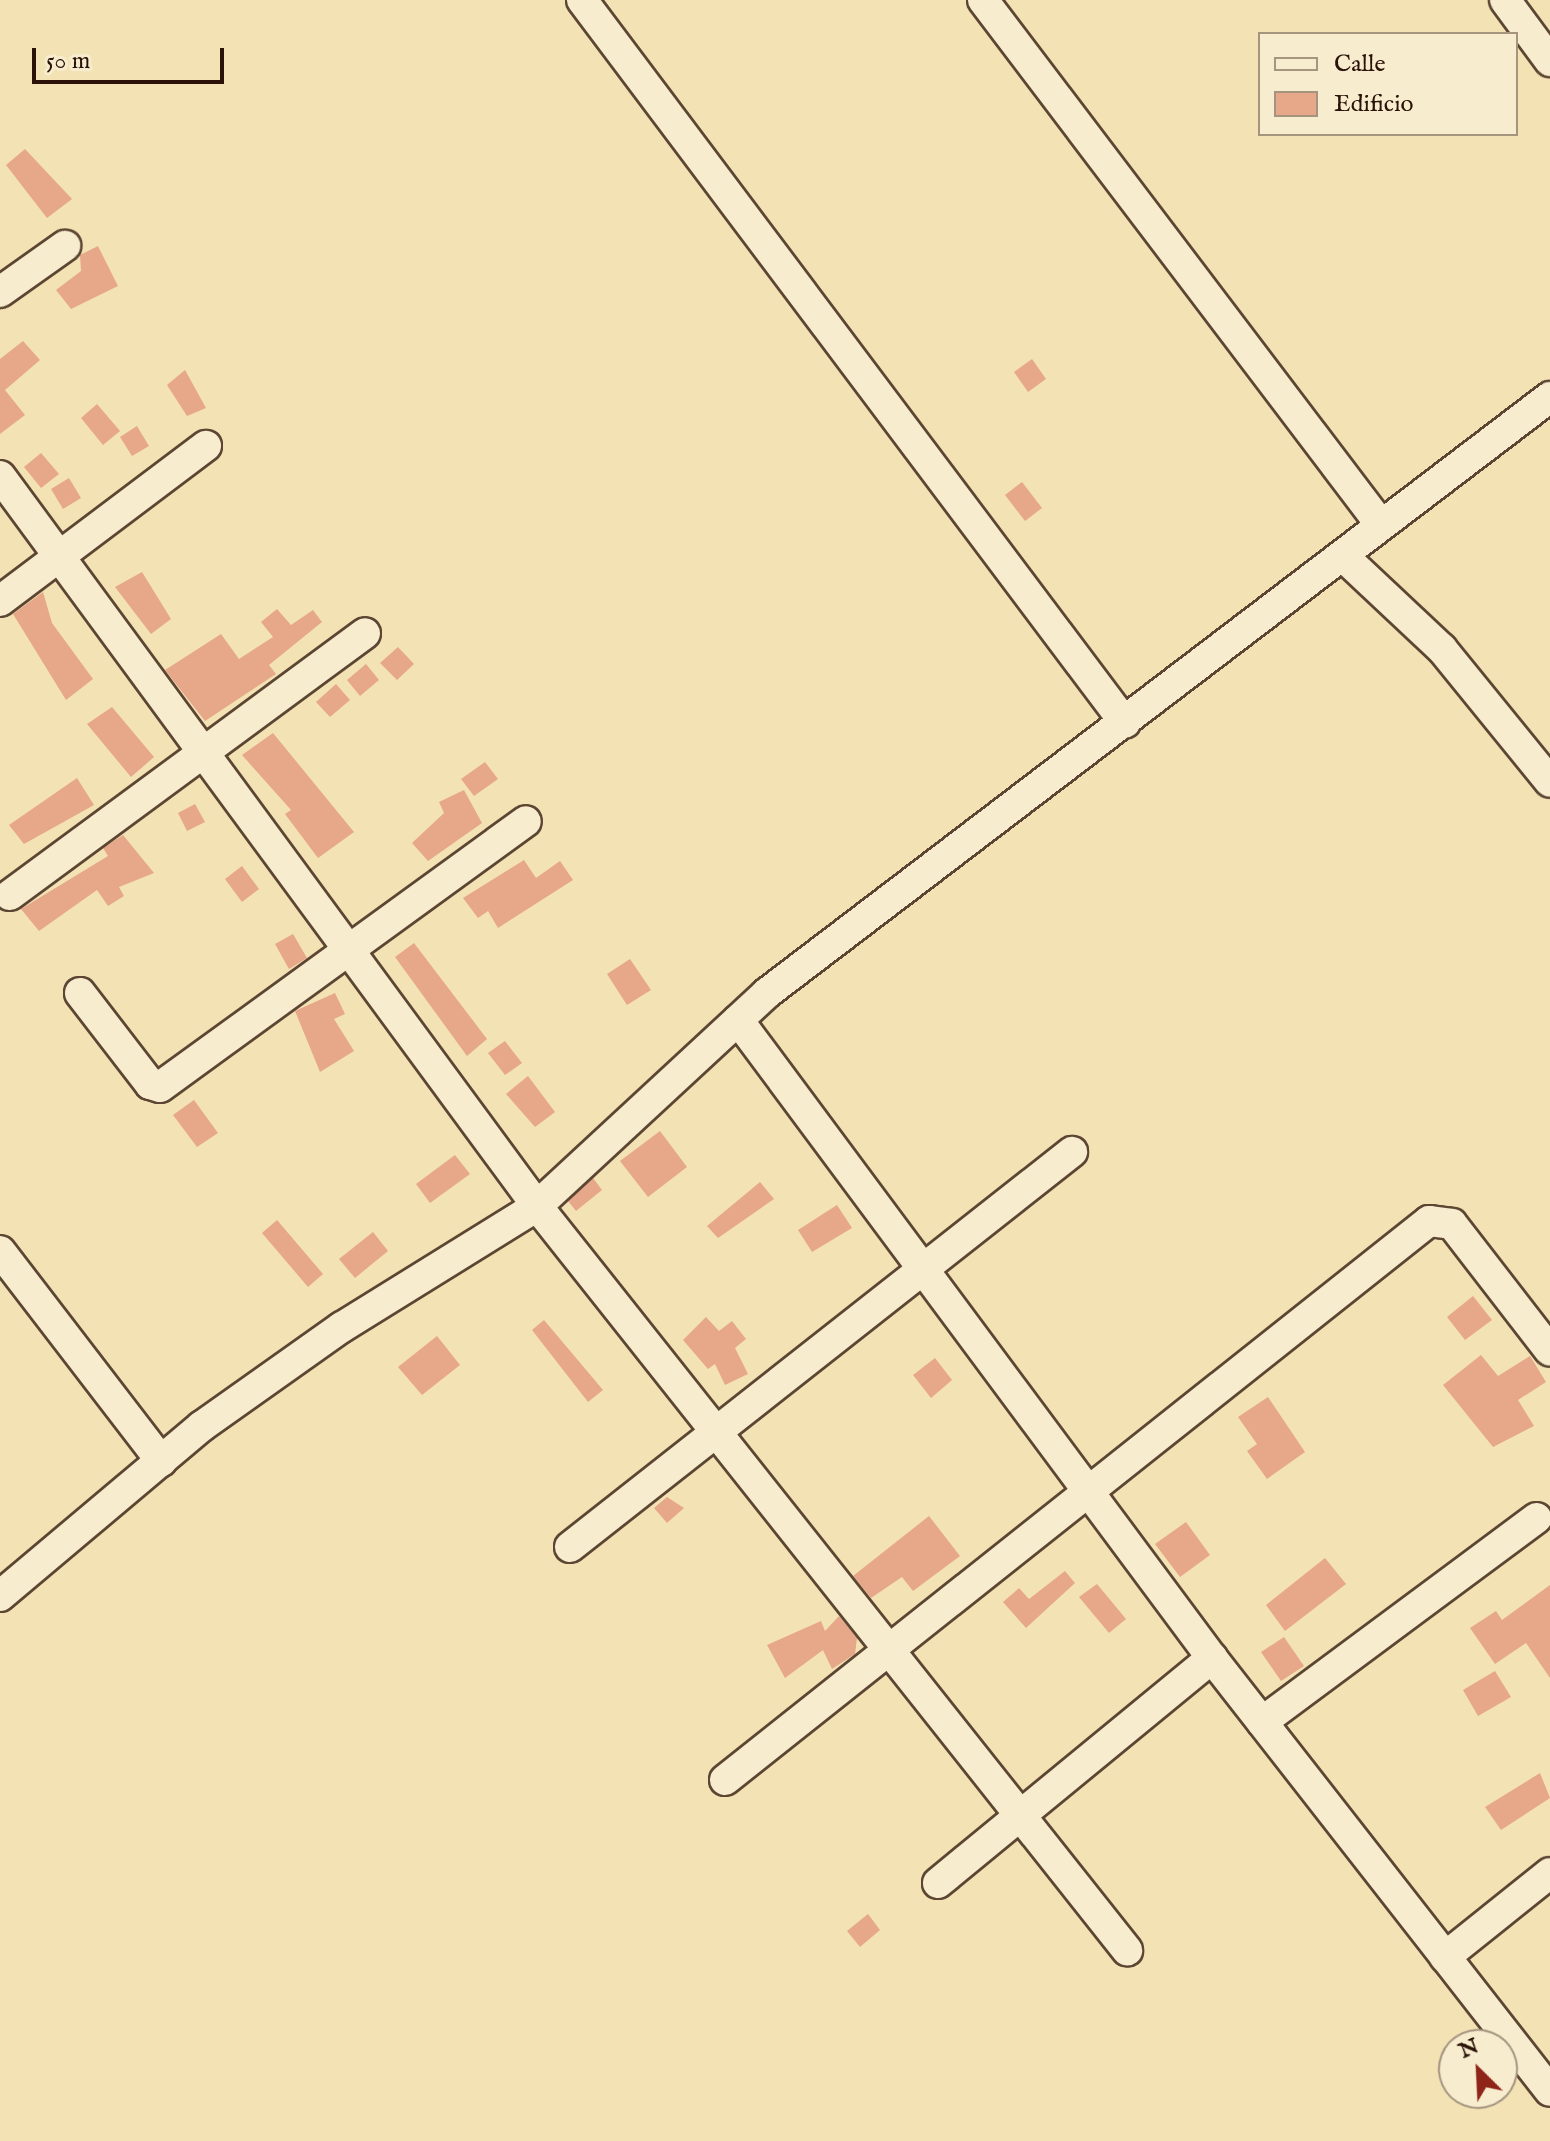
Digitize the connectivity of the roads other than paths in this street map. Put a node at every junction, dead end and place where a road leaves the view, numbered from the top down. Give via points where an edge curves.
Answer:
1 (582, 0) edge
2 (983, 0) edge
3 (1505, 0) edge
4 (1540, 26) edge
5 (1550, 61) edge
6 (65, 246) dead end
7 (0, 292) edge
8 (1550, 397) edge
9 (206, 446) dead end
10 (0, 476) edge
11 (1381, 525) junction
12 (59, 557) junction
13 (1344, 557) junction
14 (0, 601) edge
15 (365, 633) dead end
16 (1125, 723) junction
17 (205, 755) junction
18 (1550, 782) edge
19 (526, 821) dead end
20 (10, 895) dead end
21 (350, 953) junction
22 (80, 993) dead end
23 (738, 1020) junction
24 (1072, 1152) dead end
25 (537, 1206) junction
26 (0, 1251) edge
27 (922, 1268) junction
28 (1550, 1351) edge
29 (713, 1430) junction
30 (161, 1461) junction
31 (1090, 1491) junction
32 (1537, 1518) dead end
33 (570, 1547) dead end
34 (0, 1596) edge
35 (888, 1648) junction
36 (1212, 1658) junction
37 (1262, 1722) junction
38 (725, 1780) dead end
39 (1019, 1811) junction
40 (1550, 1873) edge
41 (938, 1883) dead end
42 (1127, 1950) dead end
43 (1445, 1957) junction
44 (1550, 2091) edge

1 - 16 street
2 - 11 street
3 - 4 street
4 - 5 street
6 - 7 street
8 - 11 street
9 - 12 street
10 - 12 street
11 - 13 street
12 - 14 street
12 - 17 street
13 - 16 street
13 - 18 street via 1442,649
15 - 17 street
16 - 23 street
17 - 20 street
17 - 21 street
19 - 21 street
21 - 22 street via 160,1087 150,1084
21 - 25 street
23 - 25 street
23 - 27 street
24 - 27 street
25 - 29 street
25 - 30 street via 342,1327
26 - 30 street
27 - 29 street
27 - 31 street
28 - 31 street via 1452,1224 1429,1221
29 - 33 street
29 - 35 street
30 - 34 street
31 - 35 street
31 - 36 street
32 - 37 street
35 - 38 street
35 - 39 street
36 - 37 street
36 - 39 street
37 - 43 street
39 - 41 street
39 - 42 street
40 - 43 street
43 - 44 street

